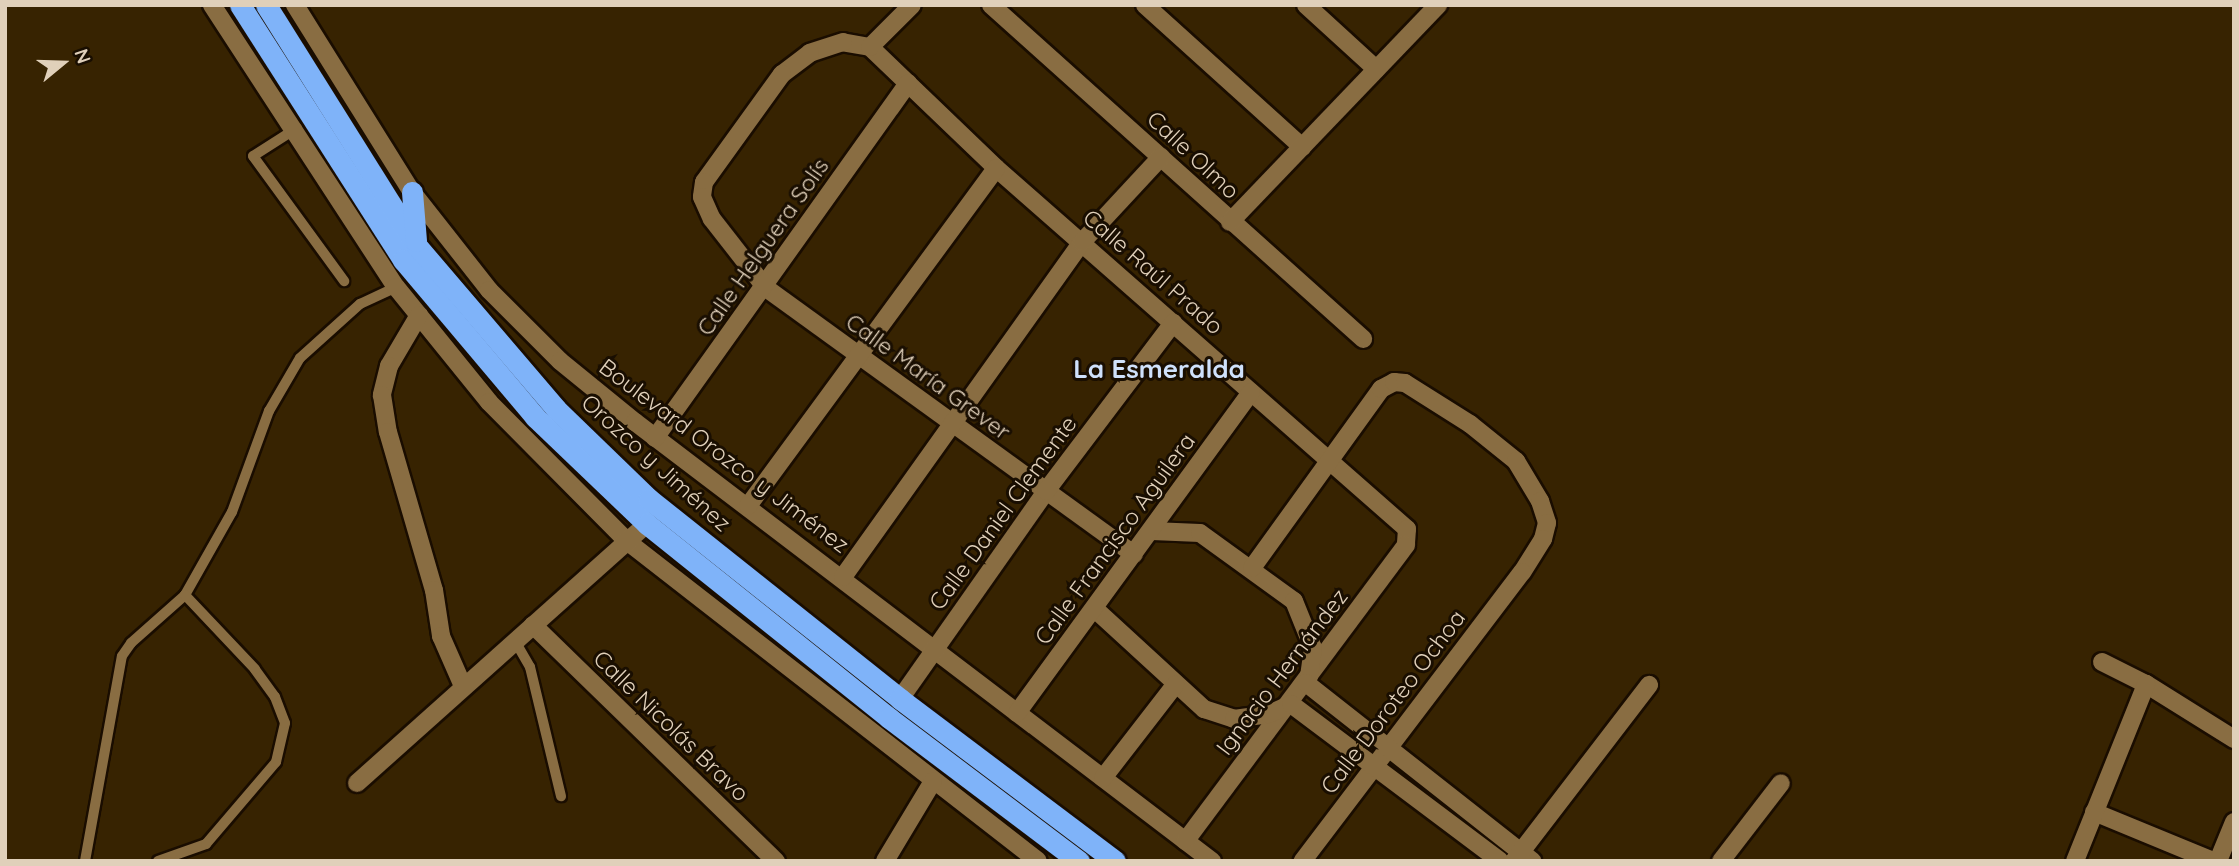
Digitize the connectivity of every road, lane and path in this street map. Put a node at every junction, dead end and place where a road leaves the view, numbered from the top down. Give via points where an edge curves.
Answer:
1 (212, 5) edge
2 (240, 5) edge
3 (266, 5) edge
4 (295, 5) edge
5 (912, 5) edge
6 (991, 5) edge
7 (1145, 5) edge
8 (1306, 5) edge
9 (1438, 5) edge
10 (870, 47) junction
11 (281, 69) junction
12 (1377, 69) junction
13 (262, 83) junction
14 (908, 83) junction
15 (312, 118) junction
16 (293, 130) junction
17 (1302, 147) junction
18 (1161, 157) junction
19 (996, 167) junction
20 (412, 192) junction
21 (1230, 222) junction
22 (1082, 243) junction
23 (417, 246) junction
24 (344, 281) dead end
25 (396, 287) junction
26 (766, 288) junction
27 (419, 315) junction
28 (1172, 323) junction
29 (1363, 339) dead end
30 (858, 358) junction
31 (1251, 392) junction
32 (950, 424) junction
33 (655, 438) junction
34 (1331, 463) junction
35 (1046, 491) junction
36 (748, 506) junction
37 (647, 524) junction
38 (1407, 529) joint
39 (1152, 531) junction
40 (628, 542) junction
41 (1134, 554) junction
42 (1252, 568) junction
43 (843, 578) junction
44 (185, 595) junction
45 (1096, 610) junction
46 (533, 625) junction
47 (515, 641) junction
48 (935, 650) junction
49 (2102, 662) dead end
50 (1308, 681) junction
51 (2146, 684) junction
52 (1175, 685) junction
53 (1649, 685) dead end
54 (463, 686) junction
55 (900, 699) junction
56 (1291, 704) junction
57 (1017, 713) junction
58 (2234, 739) edge
59 (1388, 750) junction
60 (1374, 768) junction
61 (1103, 778) junction
62 (933, 781) junction
63 (357, 783) dead end
64 (1781, 783) dead end
65 (561, 796) dead end
66 (2094, 811) junction
67 (2234, 822) edge
68 (1185, 841) junction
69 (1522, 858) edge
70 (85, 861) edge
71 (158, 861) edge
72 (776, 861) edge
73 (885, 861) edge
74 (1038, 861) edge
75 (1079, 861) edge
76 (1115, 861) edge
77 (1212, 861) edge
78 (1303, 861) edge
79 (1500, 861) edge
80 (1721, 861) edge
81 (2075, 861) edge
82 (2216, 861) edge

1 - 13 street
2 - 11 highway, Orozco y Jiménez
3 - 23 highway, Orozco y Jiménez
4 - 20 street, Boulevard Orozco y Jiménez
5 - 10 street
6 - 18 street, Calle Olmo
7 - 17 street
8 - 12 street
9 - 12 street
10 - 14 street, Calle Raúl Prado
10 - 26 street, Calle María Grever via 843,42 810,53 782,74 704,181 702,197 712,219
11 - 13 street
11 - 15 highway, Orozco y Jiménez
12 - 17 street
13 - 16 street
14 - 19 street, Calle Raúl Prado
14 - 26 street, Calle Helguera Solís
15 - 16 lane
15 - 37 highway, Orozco y Jiménez via 403,260 468,343 535,417
16 - 24 lane via 253,156
16 - 25 street
17 - 21 street
18 - 21 street, Calle Olmo
18 - 22 street
19 - 22 street, Calle Raúl Prado
19 - 30 street
20 - 23 highway
20 - 33 street, Boulevard Orozco y Jiménez via 489,290 561,361
21 - 29 street, Calle Olmo
22 - 28 street, Calle Raúl Prado
22 - 32 street
23 - 55 highway, Orozco y Jiménez via 556,409 649,499
25 - 27 street
25 - 44 lane via 359,304 300,358 268,411 232,512
26 - 30 street, Calle María Grever
26 - 33 street, Calle Helguera Solís
27 - 40 street via 489,402
27 - 54 street via 389,366 383,395 388,432 434,590 441,636
28 - 31 street, Calle Raúl Prado
28 - 35 street, Calle Daniel Clemente
30 - 32 street, Calle María Grever
30 - 36 street
31 - 34 street, Calle Raúl Prado
31 - 39 street, Calle Francisco Aguilera
32 - 35 street, Calle María Grever
32 - 43 street
33 - 36 street, Boulevard Orozco y Jiménez
34 - 38 street, Calle Raúl Prado
34 - 42 street
34 - 59 street, Calle Doroteo Ochoa via 1381,389 1405,383 1470,424 1516,461 1540,501 1547,523 1543,539 1522,572
35 - 41 street, Calle María Grever
35 - 48 street, Calle Daniel Clemente
36 - 43 street, Boulevard Orozco y Jiménez
37 - 40 street
37 - 75 highway, Orozco y Jiménez via 889,718
38 - 50 street, Ignacio Hernández via 1406,545
39 - 41 street, Calle Francisco Aguilera
39 - 42 street via 1200,533
40 - 46 street
40 - 62 street
41 - 45 street, Calle Francisco Aguilera
42 - 50 street via 1294,601 1309,630 1313,648
43 - 48 street, Boulevard Orozco y Jiménez
44 - 70 lane via 122,656
44 - 71 lane via 255,669 275,697 285,723 282,749 205,844
45 - 52 street
45 - 57 street, Calle Francisco Aguilera
46 - 47 street
46 - 72 street, Calle Nicolás Bravo
47 - 54 street
47 - 65 lane via 530,667
48 - 55 street, Calle Daniel Clemente
48 - 57 street, Boulevard Orozco y Jiménez
49 - 51 street
50 - 56 street, Ignacio Hernández
50 - 59 street
51 - 58 street
51 - 66 street
52 - 56 street via 1204,709 1234,719 1269,714
52 - 61 street
53 - 69 street
54 - 63 street
55 - 76 highway, Orozco y Jiménez
56 - 60 street
56 - 68 street, Ignacio Hernández
57 - 61 street, Boulevard Orozco y Jiménez
59 - 60 street, Calle Doroteo Ochoa
59 - 69 street
60 - 78 street, Calle Doroteo Ochoa
60 - 79 street
61 - 68 street, Boulevard Orozco y Jiménez
62 - 73 street
62 - 74 street
64 - 80 street
66 - 81 street
66 - 82 street
67 - 82 street
68 - 77 street, Boulevard Orozco y Jiménez

